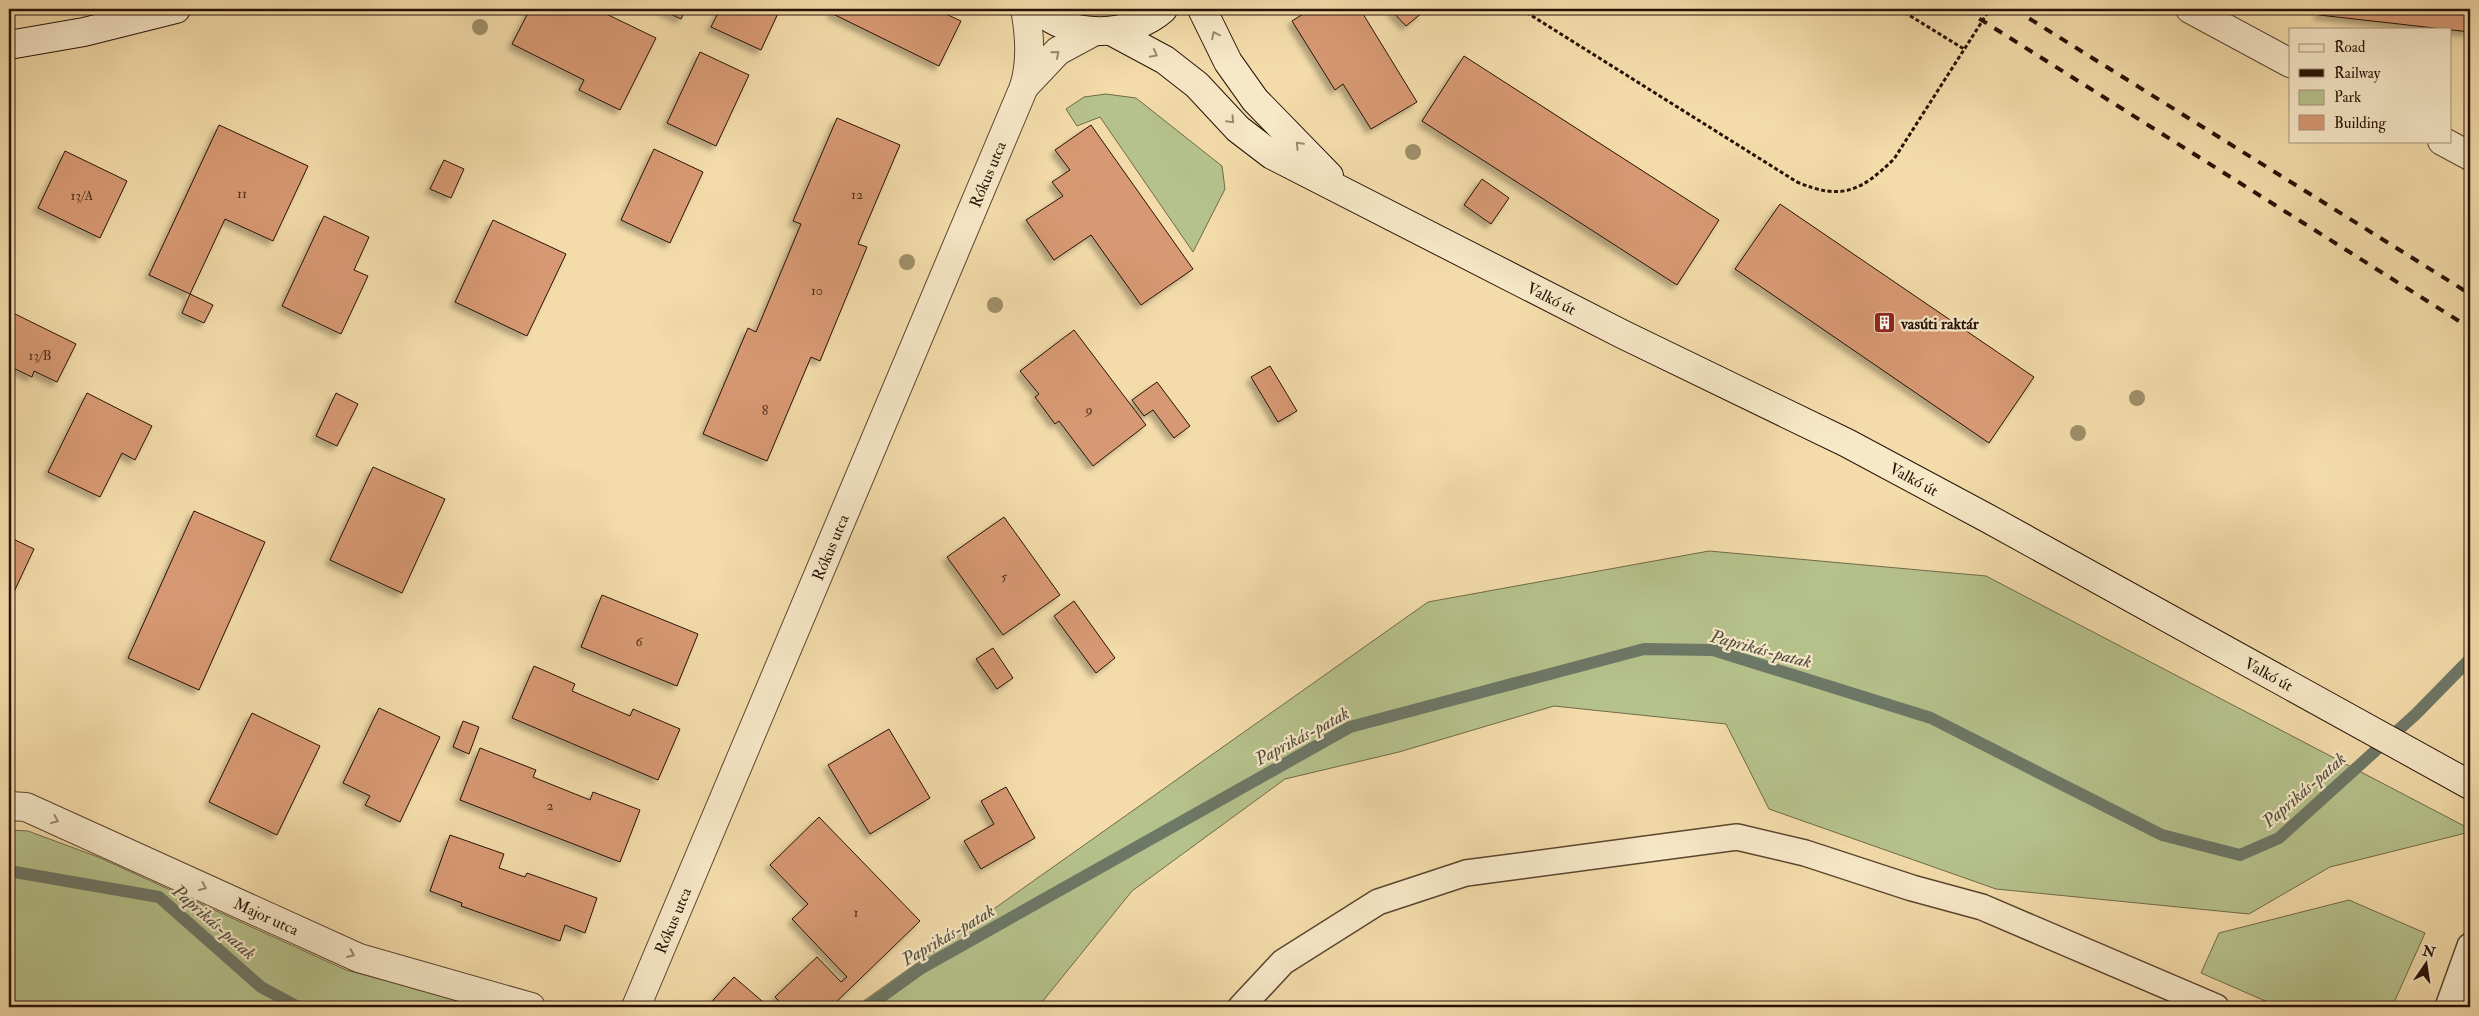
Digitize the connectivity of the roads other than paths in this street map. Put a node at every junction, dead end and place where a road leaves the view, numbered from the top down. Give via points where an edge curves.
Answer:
1 (176, 9) edge
2 (1025, 9) edge
3 (1039, 9) edge
4 (1163, 9) edge
5 (1202, 9) edge
6 (2190, 9) edge
7 (1103, 31) junction
8 (9, 45) edge
9 (2289, 63) edge
10 (1024, 87) junction
11 (2444, 142) edge
12 (2470, 156) edge
13 (1346, 193) junction
14 (2470, 785) edge
15 (9, 806) edge
16 (2470, 946) edge
17 (531, 1007) edge
18 (636, 1007) edge
19 (1241, 1007) edge
20 (2216, 1007) edge
21 (2448, 1007) edge

1 - 8 street via 84,32
2 - 10 street, Rókus utca via 1030,36
3 - 7 street via 1071,27
4 - 7 street via 1138,25
13 -> 5 street via 1255,100 1228,62
6 - 9 street
10 -> 7 street, Rókus utca via 1058,51
7 -> 13 street, Valkó út via 1164,60 1197,85 1238,129 1272,155
10 - 18 street, Rókus utca
11 - 12 street
13 - 14 street, Valkó út via 1847,444
15 -> 17 street, Major utca via 26,807 359,958
16 - 21 lane
19 - 20 lane via 1283,962 1386,899 1466,873 1737,837 1805,852 1912,888 1982,907

